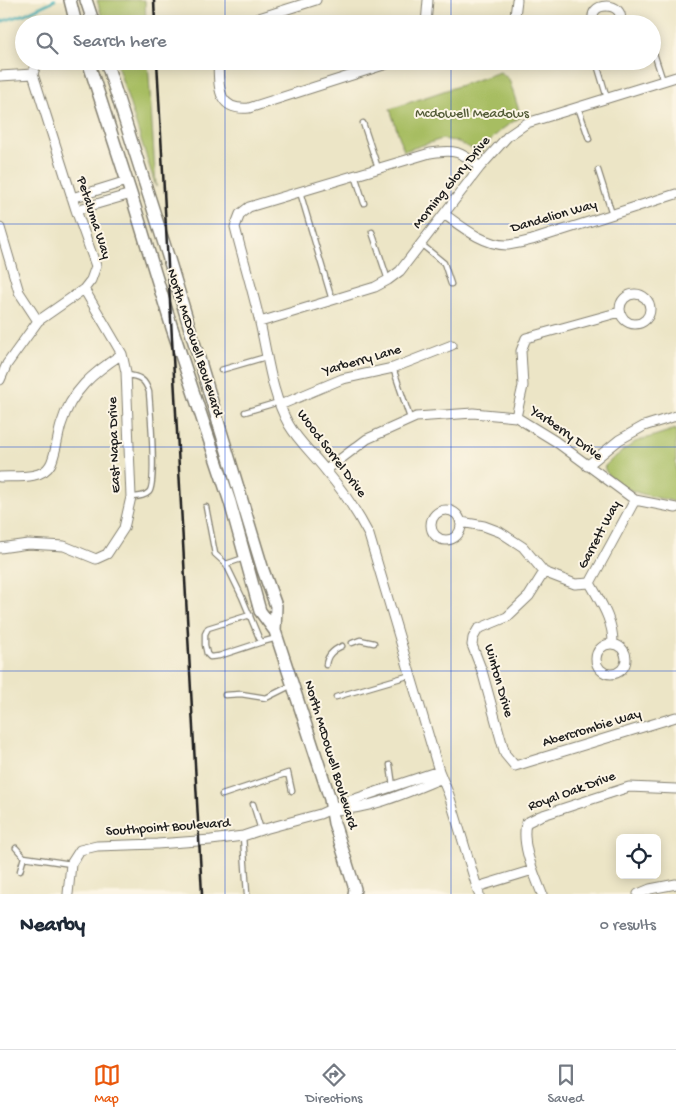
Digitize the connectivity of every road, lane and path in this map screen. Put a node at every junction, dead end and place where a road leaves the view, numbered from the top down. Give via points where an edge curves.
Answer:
1 (70, 0) edge
2 (86, 0) edge
3 (316, 0) edge
4 (428, 0) edge
5 (516, 0) edge
6 (598, 2) edge
7 (74, 15) edge
8 (91, 15) edge
9 (268, 15) edge
10 (427, 15) edge
11 (515, 15) edge
12 (593, 15) edge
13 (621, 15) edge
14 (34, 70) edge
15 (91, 70) edge
16 (109, 70) edge
17 (219, 70) edge
18 (368, 70) edge
19 (599, 70) edge
20 (659, 70) edge
21 (33, 74) junction
22 (0, 76) edge
23 (676, 78) edge
24 (663, 82) junction
25 (607, 98) junction
26 (578, 107) junction
27 (363, 123) dead end
28 (589, 139) dead end
29 (480, 167) junction
30 (378, 168) junction
31 (598, 170) dead end
32 (355, 175) junction
33 (127, 181) junction
34 (300, 192) junction
35 (131, 194) junction
36 (676, 194) edge
37 (72, 198) junction
38 (364, 203) dead end
39 (76, 210) junction
40 (444, 214) junction
41 (612, 215) junction
42 (0, 228) edge
43 (372, 232) dead end
44 (421, 244) junction
45 (388, 280) junction
46 (451, 284) dead end
47 (84, 289) junction
48 (332, 300) junction
49 (620, 312) dead end
50 (38, 321) junction
51 (260, 322) junction
52 (452, 345) dead end
53 (122, 354) junction
54 (266, 357) junction
55 (3, 361) edge
56 (393, 368) junction
57 (221, 370) dead end
58 (126, 375) junction
59 (0, 380) edge
60 (280, 403) junction
61 (245, 412) dead end
62 (676, 416) edge
63 (516, 417) junction
64 (410, 418) junction
65 (587, 466) junction
66 (326, 470) junction
67 (0, 477) edge
68 (131, 497) junction
69 (635, 500) junction
70 (206, 507) dead end
71 (676, 508) edge
72 (461, 522) dead end
73 (0, 548) edge
74 (245, 557) junction
75 (226, 564) junction
76 (544, 572) junction
77 (590, 583) junction
78 (250, 616) junction
79 (276, 634) junction
80 (262, 642) junction
81 (352, 643) dead end
82 (374, 643) dead end
83 (613, 644) dead end
84 (342, 646) dead end
85 (326, 665) dead end
86 (410, 675) junction
87 (293, 684) junction
88 (225, 695) dead end
89 (336, 697) dead end
90 (676, 717) edge
91 (390, 765) dead end
92 (515, 766) joint
93 (441, 775) junction
94 (393, 787) junction
95 (676, 789) edge
96 (292, 791) dead end
97 (222, 795) dead end
98 (253, 804) dead end
99 (332, 810) junction
100 (261, 830) junction
101 (243, 836) junction
102 (16, 848) dead end
103 (24, 856) junction
104 (71, 864) junction
105 (534, 870) junction
106 (20, 871) dead end
107 (676, 884) edge
108 (478, 891) edge
109 (357, 892) edge
110 (68, 894) edge
111 (247, 894) edge
112 (542, 894) edge
113 (638, 894) edge

1 - 7 main road
2 - 8 main road
3 - 9 street
4 - 10 street
5 - 11 street
6 - 12 street
6 - 13 street via 616,6
14 - 21 street
15 - 33 main road, North McDowell Boulevard
16 - 79 main road, North McDowell Boulevard via 262,570 276,606
17 - 18 street via 222,99 238,109
19 - 25 lane
20 - 24 lane
21 - 22 street
21 - 37 street, Petaluma Way
23 - 24 street, Morning Glory Drive
24 - 25 street, Morning Glory Drive
25 - 26 street, Morning Glory Drive
26 - 28 lane
26 - 29 street, Morning Glory Drive via 526,123 508,136
27 - 30 lane
29 - 30 street, Wood Sorrel Drive via 461,153 447,150
29 - 40 street, Morning Glory Drive
30 - 32 street, Wood Sorrel Drive
31 - 41 lane
32 - 34 street, Wood Sorrel Drive
32 - 38 lane
33 - 35 main road, North McDowell Boulevard
33 - 37 street
34 - 48 lane
34 - 51 street, Wood Sorrel Drive via 250,207 240,214 236,227
35 - 39 street
35 - 74 main road, North McDowell Boulevard
36 - 41 street, Dandelion Way
37 - 39 street, Petaluma Way
39 - 47 street, Petaluma Way via 96,266
40 - 41 street, Dandelion Way via 491,243 508,245
40 - 44 street, Morning Glory Drive
42 - 50 street via 19,292
43 - 45 lane
44 - 45 street, Morning Glory Drive via 400,271
44 - 46 lane via 444,262
45 - 48 street, Morning Glory Drive
47 - 50 street, Petaluma Way
47 - 53 street, East Napa Drive
48 - 51 street, Morning Glory Drive
49 - 63 street via 526,338 521,350 522,386
50 - 55 street, Petaluma Way
51 - 54 street, Wood Sorrel Drive
52 - 56 street, Yarberry Lane
53 - 58 street, East Napa Drive
53 - 67 street via 94,373 74,394 62,422 50,466 38,474
54 - 57 lane
54 - 60 street, Wood Sorrel Drive
55 - 59 street, Petaluma Way
56 - 60 street, Yarberry Lane via 342,379
56 - 64 lane
58 - 68 street, East Napa Drive
58 - 68 lane via 140,377 149,392 153,470 152,487 148,493
60 - 61 lane
60 - 66 street, Wood Sorrel Drive via 289,424
62 - 65 street via 644,426 619,440
63 - 64 street, Yarberry Drive via 473,413
63 - 65 street, Yarberry Drive
64 - 66 street, Yarberry Drive via 367,439
65 - 69 street, Yarberry Drive
66 - 86 street, Wood Sorrel Drive via 356,510 369,535
68 - 73 street, East Napa Drive via 124,528 107,554 96,559 64,546 28,544
69 - 71 street, Yarberry Drive
69 - 77 street, Garrett Way
70 - 75 lane via 215,554
72 - 76 street via 500,532 523,547
74 - 75 lane
74 - 79 main road, North McDowell Boulevard via 260,611
75 - 78 lane
76 - 77 street via 575,584
76 - 92 street, Winton Drive via 529,596 507,617 478,629 473,638 472,645 505,754
77 - 83 street via 608,614
78 - 80 lane
78 - 80 lane via 208,628 205,634 207,654 219,656
79 - 80 lane
79 - 87 main road, North McDowell Boulevard
81 - 82 lane via 360,640
84 - 85 lane via 331,653
86 - 89 lane
86 - 93 street, Wood Sorrel Drive
87 - 88 lane via 266,698
87 - 99 main road, North McDowell Boulevard
90 - 92 street, Abercrombie Way
91 - 94 lane
93 - 94 street, Southpoint Boulevard
93 - 99 street, Southpoint Boulevard via 394,797 350,810
93 - 108 street, Wood Sorrel Drive
94 - 99 street, Southpoint Boulevard
95 - 105 street, Royal Oak Drive via 629,786 526,823 524,834
96 - 97 lane via 288,773
98 - 100 lane
99 - 100 street, Southpoint Boulevard
99 - 109 main road, North McDowell Boulevard
100 - 101 street, Southpoint Boulevard
101 - 104 street, Southpoint Boulevard via 97,846 80,850
101 - 111 lane
102 - 103 lane
103 - 104 lane
103 - 106 lane
104 - 110 street
105 - 108 street
105 - 112 street
107 - 113 street

